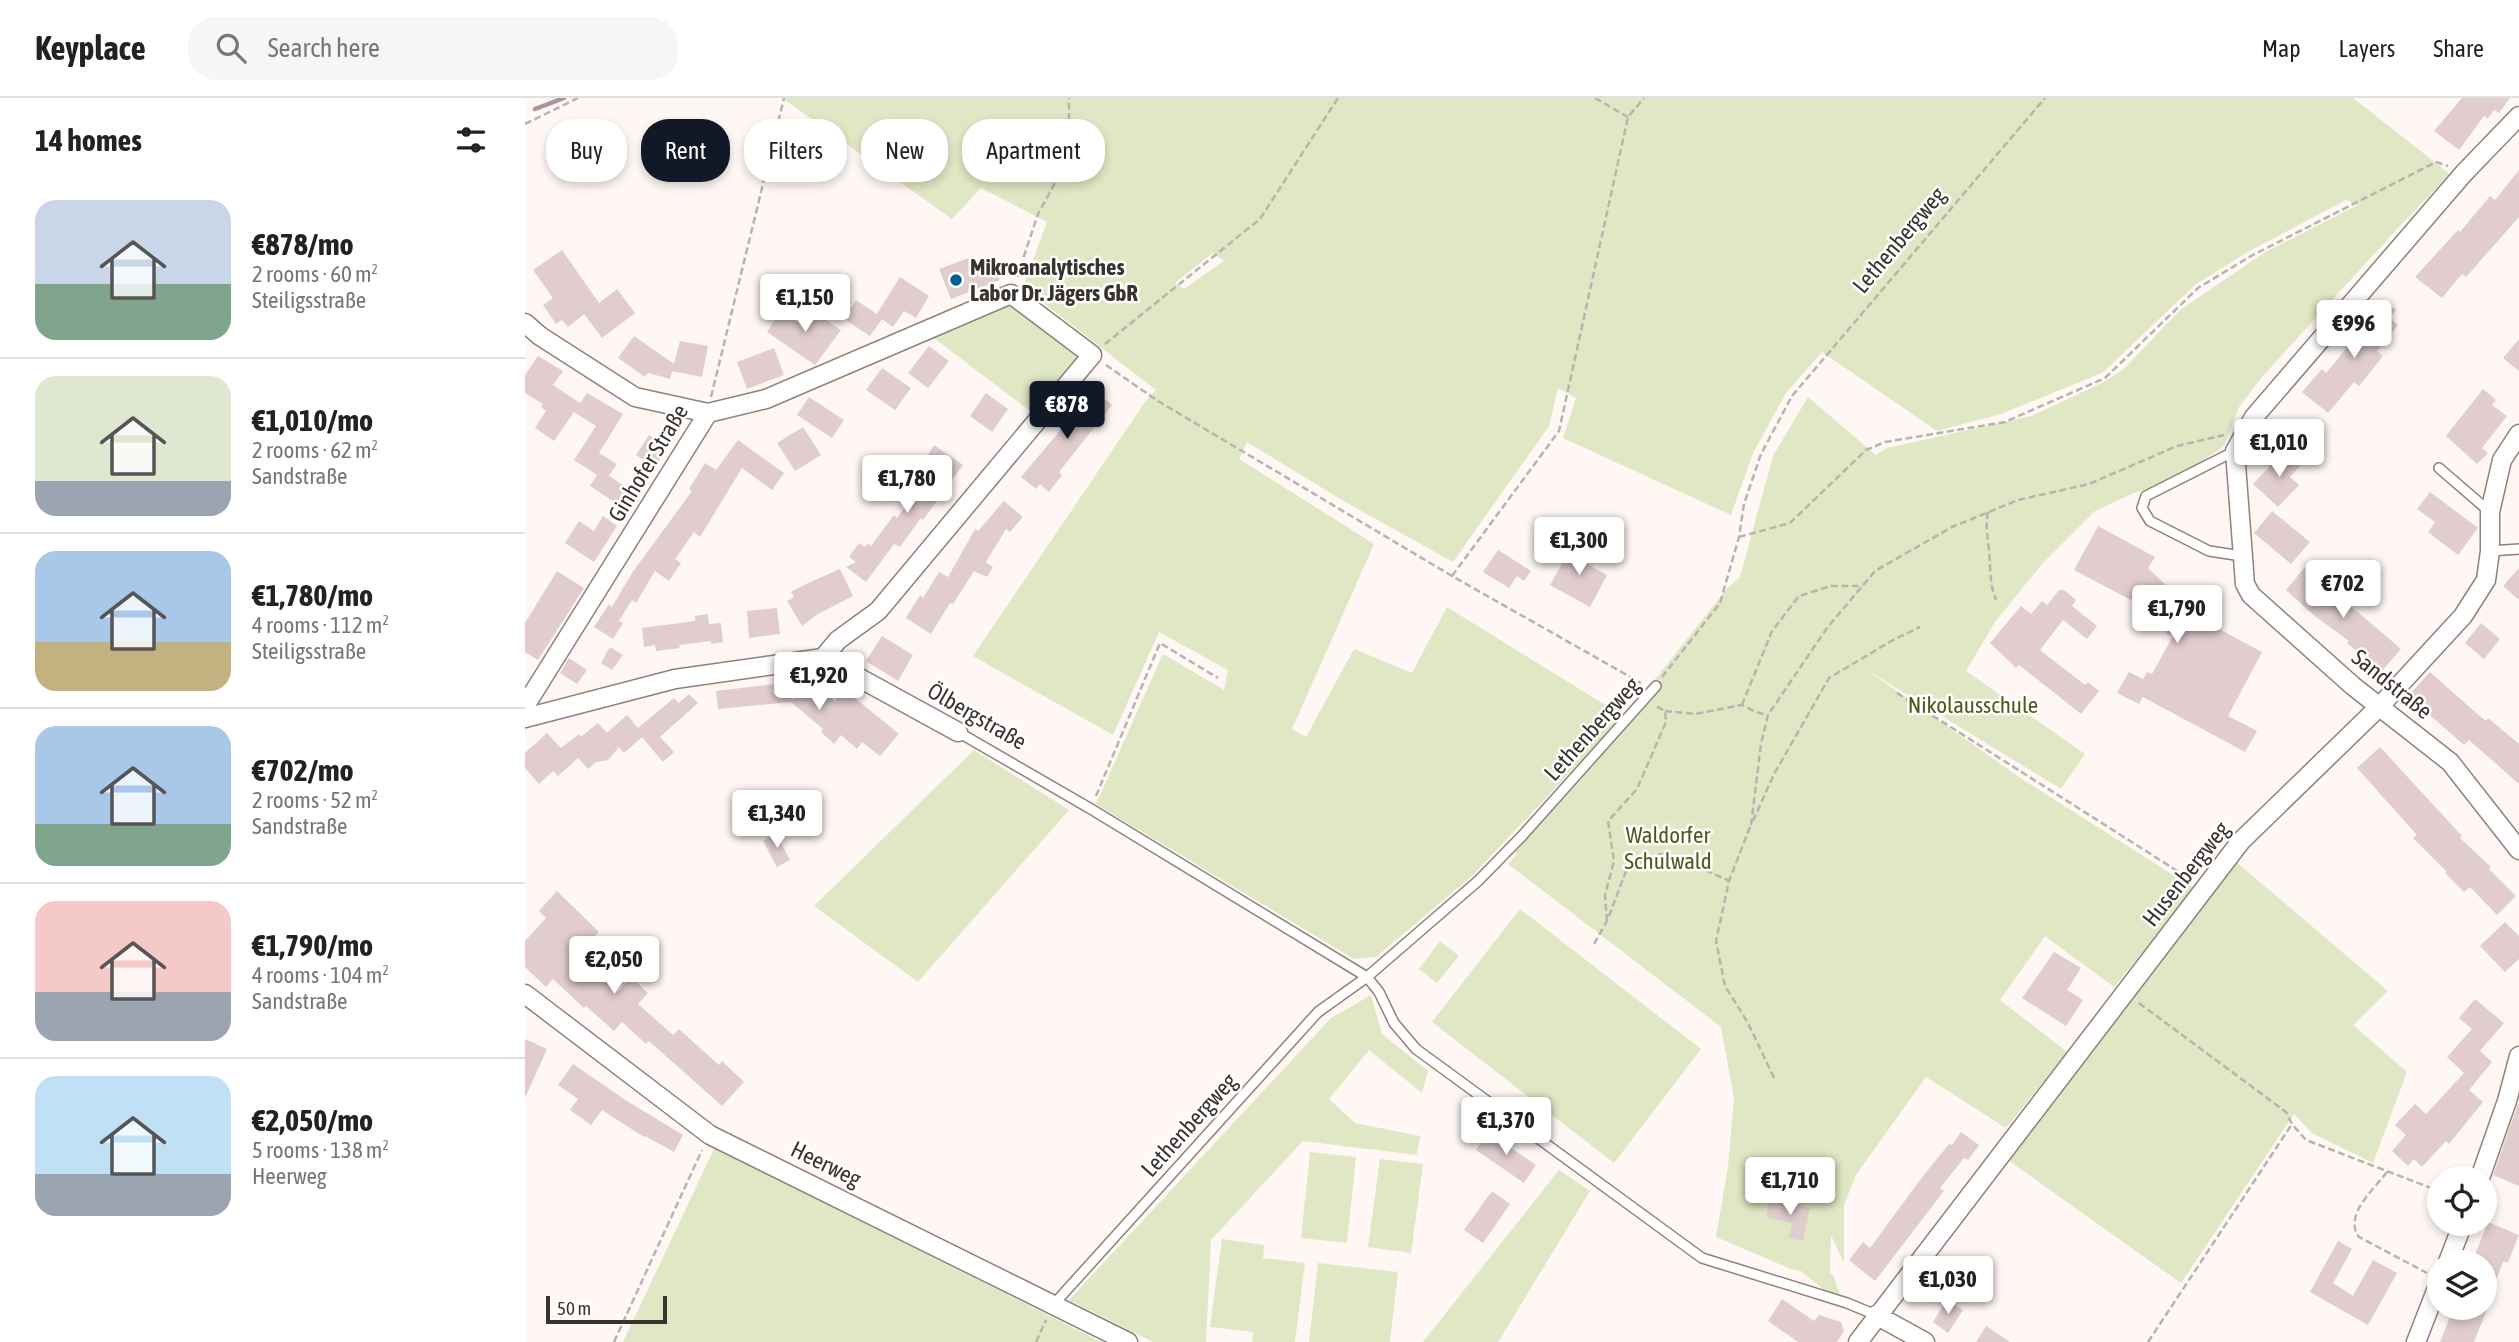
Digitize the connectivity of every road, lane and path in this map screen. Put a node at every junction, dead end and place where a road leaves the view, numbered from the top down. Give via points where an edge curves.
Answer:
1 (578, 98) edge
2 (784, 98) edge
3 (1069, 98) edge
4 (1338, 98) edge
5 (1595, 98) edge
6 (1644, 98) edge
7 (2045, 98) edge
8 (2519, 116) edge
9 (1628, 117) junction
10 (525, 124) edge
11 (2464, 173) junction
12 (1011, 294) junction
13 (525, 323) edge
14 (1091, 355) junction
15 (708, 414) junction
16 (2244, 430) junction
17 (2519, 434) edge
18 (2235, 450) junction
19 (2439, 468) dead end
20 (1988, 512) junction
21 (2490, 512) junction
22 (1739, 537) junction
23 (2519, 549) edge
24 (2490, 551) junction
25 (2242, 556) junction
26 (1452, 576) junction
27 (1863, 586) junction
28 (1996, 600) dead end
29 (1920, 627) dead end
30 (823, 658) junction
31 (1218, 678) dead end
32 (1654, 688) junction
33 (1898, 693) dead end
34 (1644, 700) junction
35 (1742, 705) junction
36 (525, 706) edge
37 (2380, 706) junction
38 (1665, 711) junction
39 (1768, 715) junction
40 (525, 718) edge
41 (958, 732) joint
42 (1091, 809) junction
43 (1751, 825) junction
44 (2519, 849) edge
45 (1729, 881) junction
46 (2205, 888) junction
47 (1607, 921) junction
48 (1594, 944) dead end
49 (1367, 977) junction
50 (2124, 992) junction
51 (525, 993) edge
52 (2519, 1056) edge
53 (1775, 1080) dead end
54 (2292, 1124) junction
55 (710, 1135) junction
56 (2484, 1166) edge
57 (2387, 1172) junction
58 (2427, 1187) edge
59 (2427, 1274) edge
60 (2427, 1303) edge
61 (1054, 1304) junction
62 (1876, 1315) junction
63 (614, 1342) edge
64 (1036, 1342) edge
65 (1128, 1342) edge
66 (1857, 1342) edge
67 (1925, 1342) edge
68 (2148, 1342) edge
69 (2416, 1342) edge

1 - 10 path
2 - 15 path, Ginhofer Straße
3 - 12 path via 1069,157 1038,214
4 - 14 path via 1260,219
5 - 9 path
6 - 9 path
7 - 22 path, Lethenbergweg via 1792,396 1761,454 1744,504
8 - 11 street, Sandstraße
9 - 26 path via 1559,430
11 - 16 street, Sandstraße
11 - 22 path via 2436,162 2359,200 2198,288 2105,378 2005,422 1885,442 1866,450 1790,523
12 - 14 street
12 - 15 street via 767,399
13 - 15 street via 635,397
14 - 26 path via 1158,401
14 - 30 street via 878,611 838,640
15 - 36 street, Ginhofer Straße
16 - 18 street, Sandstraße
16 - 20 path via 2177,446 2089,484 2018,500
17 - 21 street, Husenbergweg via 2502,460
18 - 25 street, Sandstraße
18 - 25 lane via 2146,496 2142,508 2150,521 2209,551
19 - 21 lane
20 - 27 path via 1875,571
20 - 28 path via 1990,584
21 - 24 street, Husenbergweg
22 - 32 path, Lethenbergweg via 1720,603
23 - 24 lane
24 - 37 street, Husenbergweg via 2486,580 2463,616
25 - 37 street, Sandstraße via 2251,595
26 - 32 path
27 - 35 path via 1832,586 1799,596 1772,631
27 - 39 path via 1827,628
29 - 43 path via 1829,678 1774,774
30 - 40 street via 675,679
30 - 41 street, Ölbergstraße
31 - 42 path via 1160,643
32 - 34 lane, Lethenbergweg
33 - 46 path
34 - 38 path
34 - 49 lane, Lethenbergweg via 1478,881
35 - 38 path via 1695,714
35 - 39 path
37 - 44 street, Sandstraße via 2450,762
37 - 46 street, Husenbergweg via 2241,841
38 - 47 path via 1666,722 1637,789 1608,821 1613,861 1605,895
39 - 43 path
41 - 42 lane, Ölbergstraße
42 - 49 lane, Ölbergstraße
43 - 45 path
45 - 47 path via 1661,854 1628,866
45 - 53 path via 1716,941 1725,986
46 - 50 street, Husenbergweg
47 - 48 path
49 - 61 lane, Lethenbergweg via 1318,1012
49 - 62 lane via 1394,1023 1416,1049 1702,1258
50 - 54 path via 2286,1112
50 - 62 street, Husenbergweg
51 - 55 street, Heerweg
52 - 56 street
54 - 57 path via 2306,1140
54 - 68 path
55 - 61 street, Heerweg
55 - 63 path
57 - 58 path
57 - 59 path via 2360,1207 2355,1232
60 - 69 street
61 - 64 path
61 - 65 street, Heerweg
62 - 66 street, Husenbergweg
62 - 67 street

